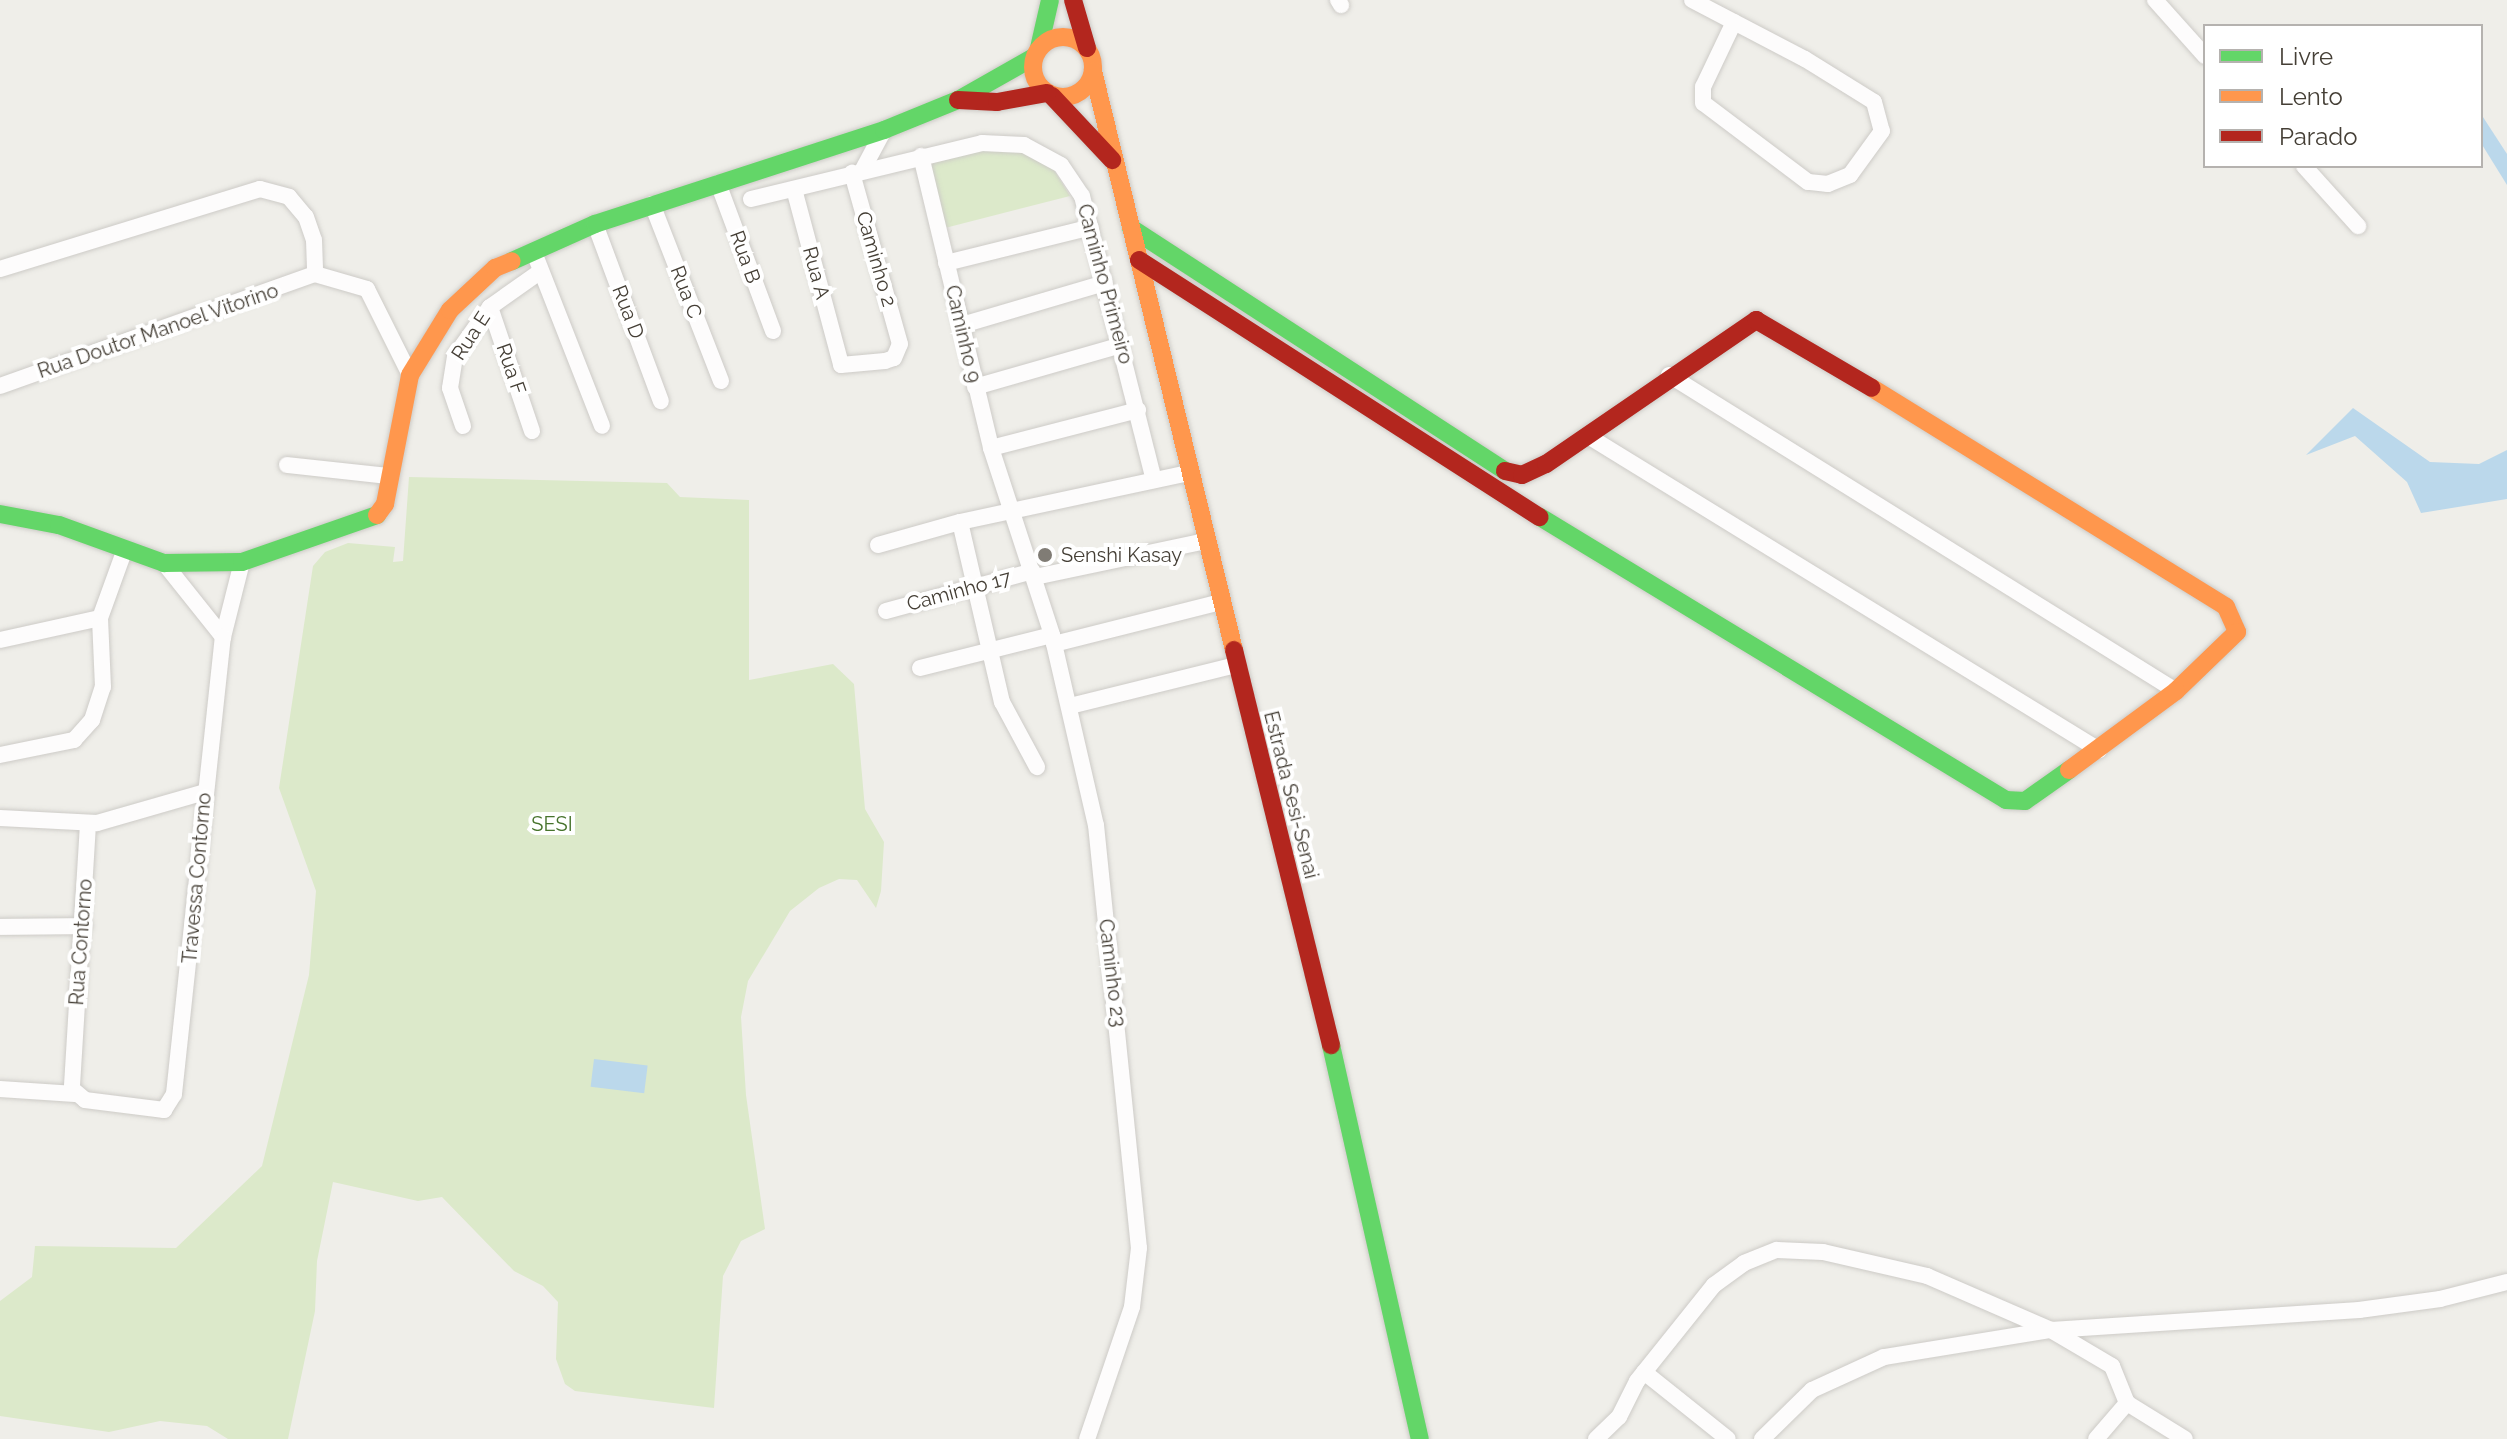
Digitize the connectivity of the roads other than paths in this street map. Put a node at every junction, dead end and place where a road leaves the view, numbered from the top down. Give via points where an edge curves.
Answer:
1 (1050, 0) edge
2 (1073, 0) edge
3 (1692, 0) edge
4 (2155, 0) edge
5 (1734, 22) junction
6 (1087, 48) junction
7 (1036, 52) junction
8 (2203, 54) edge
9 (1093, 71) junction
10 (1049, 94) junction
11 (958, 100) junction
12 (884, 130) junction
13 (921, 156) junction
14 (1114, 162) junction
15 (2306, 168) edge
16 (857, 172) junction
17 (718, 183) junction
18 (794, 189) junction
19 (751, 199) dead end
20 (652, 204) junction
21 (595, 224) junction
22 (2358, 226) dead end
23 (1091, 227) junction
24 (1131, 228) junction
25 (533, 247) junction
26 (1139, 260) junction
27 (946, 263) junction
28 (0, 269) edge
29 (541, 271) junction
30 (315, 274) junction
31 (1105, 283) junction
32 (1178, 286) junction
33 (490, 307) junction
34 (1150, 307) junction
35 (962, 325) junction
36 (773, 331) dead end
37 (1121, 345) junction
38 (838, 358) joint
39 (410, 375) junction
40 (1669, 375) junction
41 (721, 381) dead end
42 (0, 386) edge
43 (975, 387) junction
44 (661, 401) dead end
45 (1138, 410) junction
46 (463, 426) dead end
47 (602, 426) dead end
48 (532, 431) dead end
49 (1588, 436) junction
50 (991, 448) junction
51 (287, 465) dead end
52 (1188, 473) junction
53 (1522, 475) junction
54 (389, 476) junction
55 (1154, 480) junction
56 (1507, 496) junction
57 (1011, 511) junction
58 (0, 514) edge
59 (960, 522) junction
60 (1206, 541) junction
61 (878, 545) dead end
62 (125, 549) junction
63 (242, 562) junction
64 (164, 563) junction
65 (1034, 574) junction
66 (978, 586) junction
67 (1221, 602) junction
68 (886, 611) dead end
69 (100, 618) junction
70 (223, 637) junction
71 (0, 640) edge
72 (1053, 640) junction
73 (991, 647) junction
74 (1236, 665) junction
75 (920, 668) dead end
76 (2176, 691) junction
77 (1070, 706) junction
78 (2099, 750) junction
79 (0, 755) edge
80 (1037, 767) dead end
81 (205, 792) junction
82 (0, 818) edge
83 (88, 824) junction
84 (84, 926) junction
85 (0, 927) edge
86 (0, 1089) edge
87 (75, 1094) junction
88 (2507, 1282) edge
89 (2051, 1330) junction
90 (1644, 1372) junction
91 (2127, 1403) junction
92 (1087, 1439) edge
93 (1420, 1439) edge
94 (1596, 1439) edge
95 (1728, 1439) edge
96 (1762, 1439) edge
97 (2096, 1439) edge
98 (2185, 1439) edge

1 - 7 street
2 - 6 street
3 - 5 street
4 - 8 street
5 - 5 street via 1869,99 1880,112 1882,131 1860,165 1839,182 1817,184 1798,176 1703,103 1703,87
6 - 7 street via 1063,36
6 - 9 street
7 - 10 street via 1033,73
7 - 11 street
9 - 10 street via 1079,93
9 - 14 street, Estrada Sesi-Senai
10 - 11 street via 997,102
10 - 14 street, Estrada Sesi-Senai
11 - 12 street
12 - 16 street
12 - 17 street
13 - 16 street, Caminho Primeiro
13 - 23 street, Caminho Primeiro via 1007,142 1044,154 1073,179
13 - 27 street, Caminho 9
14 - 24 street, Estrada Sesi-Senai
15 - 22 street
16 - 18 street
16 - 38 street, Caminho 2 via 900,344 894,358 885,361 843,367
17 - 20 street
17 - 36 street, Rua B
18 - 19 street
18 - 38 street, Rua A
20 - 21 street
20 - 41 street, Rua C
21 - 25 street
21 - 44 street, Rua D
23 - 27 street
23 - 31 street, Caminho Primeiro
24 - 26 street, Estrada Sesi-Senai
24 - 53 street via 1497,470
25 - 29 street
25 - 39 street via 495,268 450,310
26 - 32 street
26 - 34 street, Estrada Sesi-Senai
27 - 35 street, Caminho 9
28 - 30 street via 260,189 289,197 306,217
29 - 33 street, Rua E
29 - 47 street
30 - 39 street via 367,289
30 - 42 street, Rua Doutor Manoel Vitorino
31 - 35 street
31 - 37 street, Caminho Primeiro
32 - 34 street
32 - 56 street
33 - 46 street, Rua E via 450,370 450,388
33 - 48 street, Rua F
34 - 52 street, Estrada Sesi-Senai
35 - 43 street, Caminho 9
37 - 43 street
37 - 45 street, Caminho Primeiro
39 - 54 street
40 - 49 street
40 - 76 street
40 - 76 street via 1750,321 1771,325 2200,590 2233,612 2237,632
43 - 50 street, Caminho 9
45 - 50 street
45 - 55 street, Caminho Primeiro
49 - 53 street
49 - 78 street
50 - 57 street, Caminho 9
51 - 54 street
52 - 55 street
52 - 60 street, Estrada Sesi-Senai
53 - 56 street
54 - 63 street via 381,513 340,532
55 - 57 street
56 - 78 street via 2006,800 2025,801
57 - 59 street
57 - 65 street, Caminho 23
58 - 62 street via 59,525
59 - 61 street
59 - 66 street
60 - 65 street, Caminho 17
60 - 67 street, Estrada Sesi-Senai
62 - 64 street
62 - 69 street
63 - 64 street
63 - 70 street, Travessa Contorno
64 - 70 street
65 - 66 street, Caminho 17
65 - 72 street, Caminho 23
66 - 68 street, Caminho 17
66 - 73 street
67 - 72 street
67 - 74 street, Estrada Sesi-Senai
69 - 71 street
69 - 79 street via 103,687 84,732 63,744
70 - 81 street, Travessa Contorno
72 - 73 street
72 - 77 street, Caminho 23
73 - 75 street
73 - 80 street via 1002,702
74 - 77 street
74 - 93 street, Estrada Sesi-Senai via 1408,1367
76 - 78 street
77 - 92 street, Caminho 23 via 1096,825 1139,1248 1132,1307
81 - 83 street
81 - 87 street, Travessa Contorno via 174,1094 168,1108 158,1111
82 - 83 street
83 - 84 street, Rua Contorno
84 - 85 street
84 - 87 street, Rua Contorno
86 - 87 street
88 - 89 street via 2440,1299 2359,1310
89 - 90 street via 1927,1276 1823,1252 1777,1250 1744,1263 1714,1285
89 - 91 street via 2112,1366
89 - 96 street via 1857,1365 1812,1390
90 - 94 street via 1619,1417
90 - 95 street
91 - 97 street
91 - 98 street

